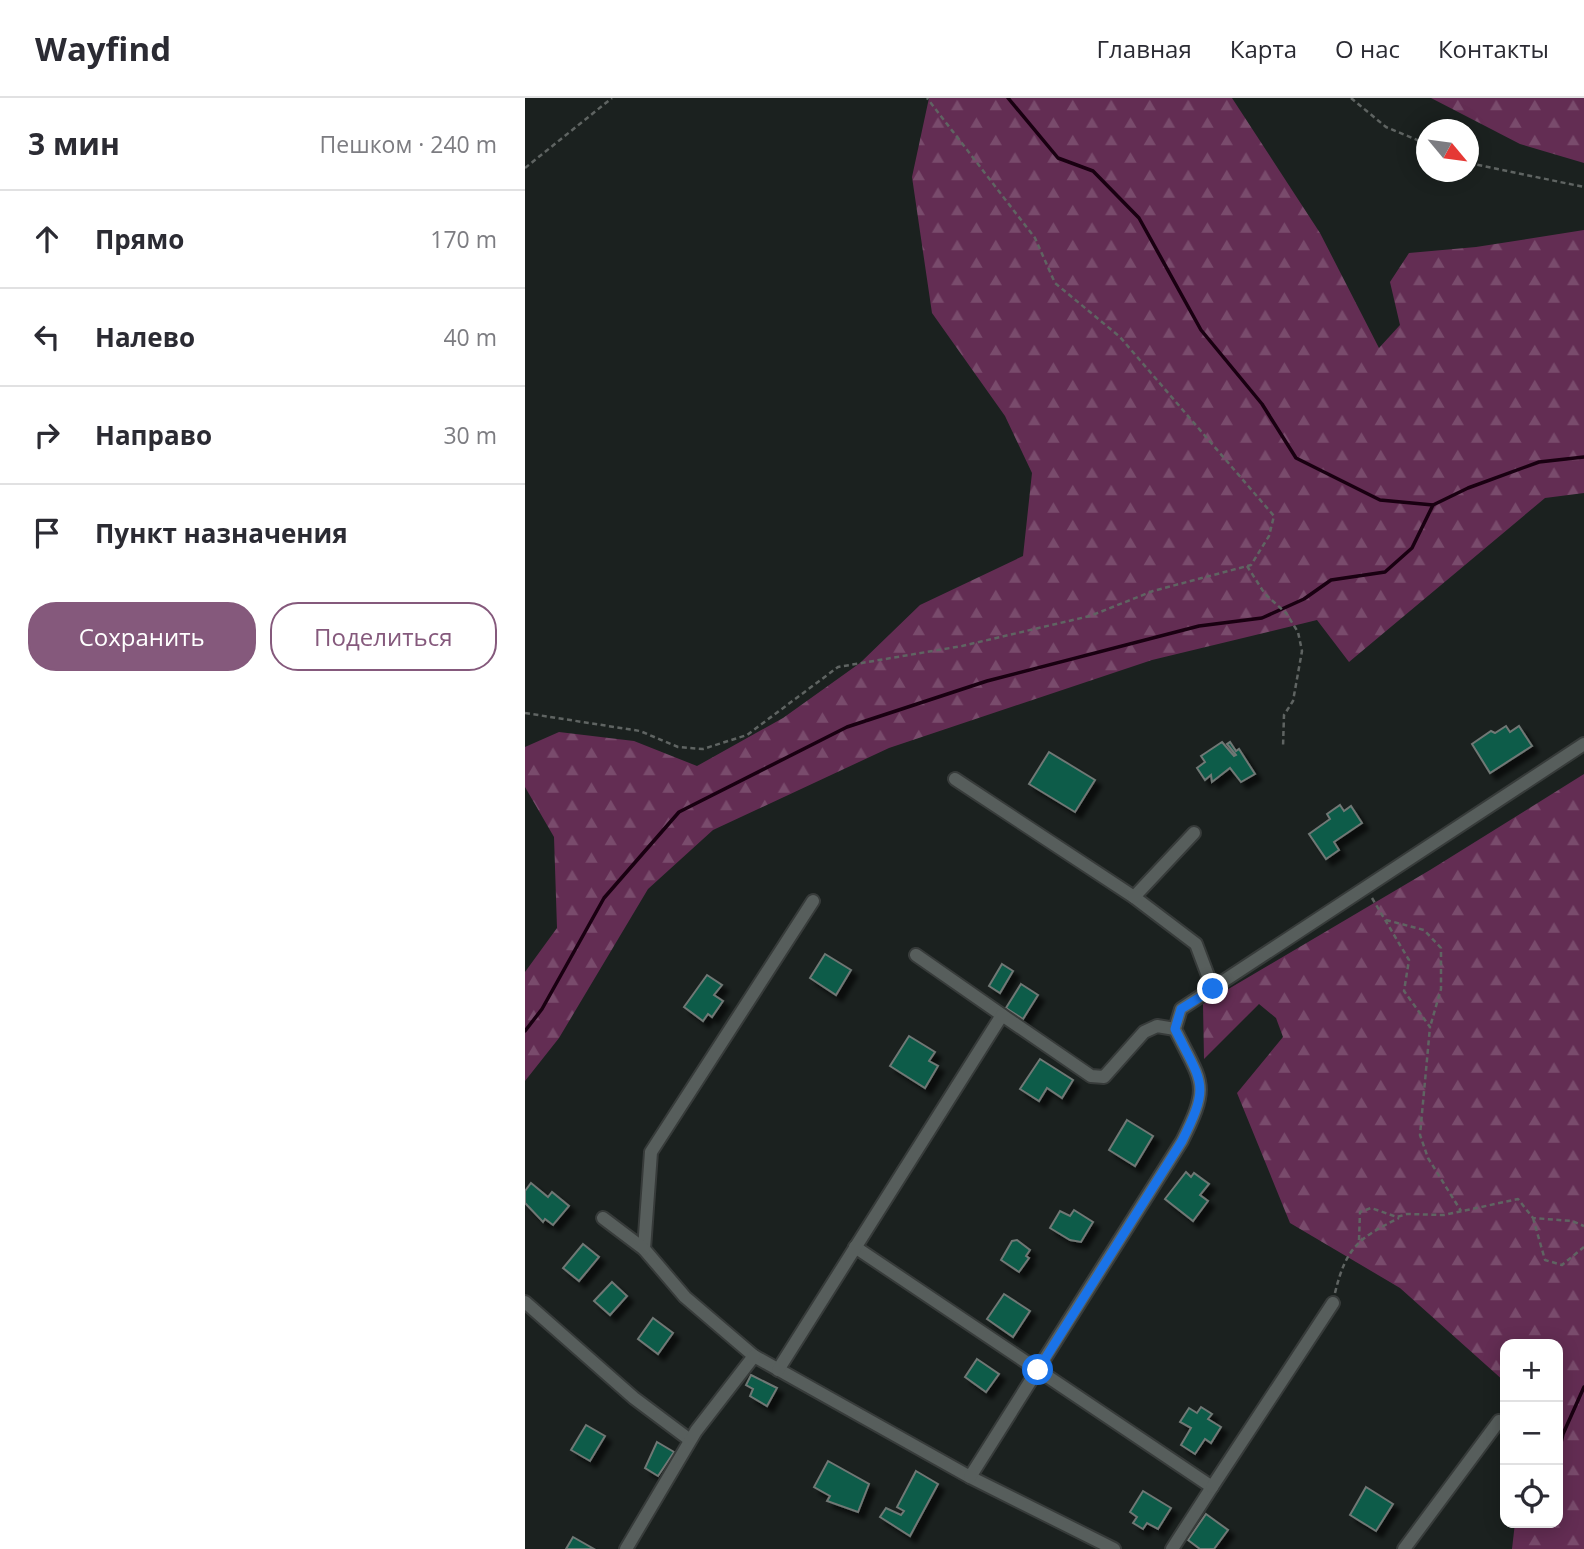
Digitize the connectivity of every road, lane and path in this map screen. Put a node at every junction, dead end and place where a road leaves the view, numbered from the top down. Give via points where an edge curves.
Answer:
1 (612, 98) edge
2 (927, 98) edge
3 (1351, 98) edge
4 (1416, 140) edge
5 (1479, 165) edge
6 (525, 168) edge
7 (1584, 187) edge
8 (1247, 566) junction
9 (525, 713) edge
10 (1584, 744) edge
11 (1283, 747) dead end
12 (955, 779) dead end
13 (1194, 832) dead end
14 (1134, 897) junction
15 (1372, 898) dead end
16 (813, 901) dead end
17 (1386, 920) junction
18 (916, 955) dead end
19 (1213, 989) junction
20 (1002, 1015) junction
21 (1430, 1027) junction
22 (1175, 1029) junction
23 (1461, 1210) junction
24 (1407, 1214) junction
25 (603, 1218) dead end
26 (1533, 1218) junction
27 (1584, 1226) edge
28 (1359, 1240) junction
29 (855, 1247) junction
30 (1584, 1247) edge
31 (644, 1249) junction
32 (525, 1302) edge
33 (1333, 1304) joint
34 (754, 1356) junction
35 (778, 1370) junction
36 (1038, 1370) junction
37 (1499, 1421) dead end
38 (690, 1440) junction
39 (971, 1477) junction
40 (1212, 1487) junction
41 (626, 1549) edge
42 (1114, 1549) edge
43 (1172, 1549) edge
44 (1404, 1549) edge

1 - 6 path
2 - 8 path via 1035,238 1055,283 1120,337 1274,516 1269,536
3 - 4 path via 1386,127
5 - 7 path
8 - 9 path via 1153,591 1090,616 962,646 838,667 747,735 703,749 678,747 640,731
8 - 11 path via 1265,594 1286,613 1298,632 1302,651 1293,701 1284,715
10 - 19 lane
12 - 14 lane
13 - 14 lane
14 - 19 lane via 1196,944
15 - 17 path
16 - 31 lane via 651,1152
17 - 21 path via 1409,960 1405,991
17 - 21 path via 1424,930 1441,948 1441,989
18 - 20 lane
19 - 22 lane via 1181,1009
20 - 22 lane via 1091,1076 1104,1077 1144,1032 1157,1026
20 - 29 lane
21 - 23 path via 1420,1135
22 - 36 lane via 1200,1081 1201,1104
23 - 24 path via 1444,1215
23 - 26 path via 1518,1199
24 - 28 path
24 - 28 path via 1397,1217 1371,1208 1360,1212
25 - 31 lane
26 - 27 path
26 - 30 path via 1545,1260 1562,1265
28 - 33 path via 1340,1275
29 - 35 lane
29 - 36 lane
31 - 34 lane via 685,1297
32 - 38 lane via 634,1398
33 - 40 lane
34 - 35 lane
34 - 38 lane
35 - 39 lane
36 - 39 lane
36 - 40 lane
37 - 44 lane
38 - 41 lane
39 - 42 lane
40 - 43 lane

